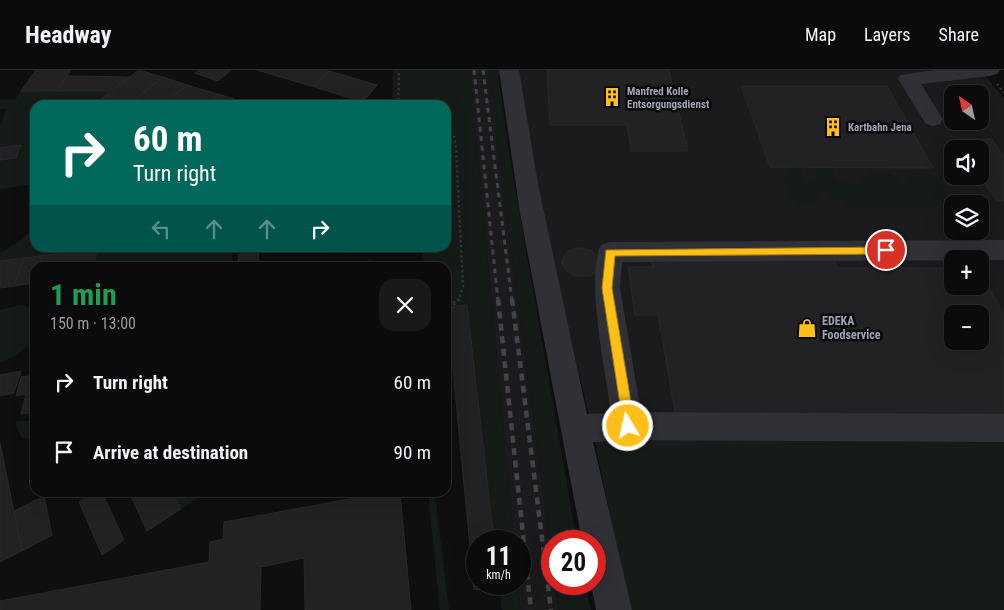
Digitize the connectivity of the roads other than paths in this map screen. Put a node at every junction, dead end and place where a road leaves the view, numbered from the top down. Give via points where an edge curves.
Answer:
1 (509, 70) edge
2 (990, 70) edge
3 (999, 70) edge
4 (1004, 75) edge
5 (933, 119) dead end
6 (1004, 250) edge
7 (628, 426) junction
8 (574, 428) junction
9 (1004, 428) edge
10 (614, 610) edge

1 - 8 street via 517,137
2 - 5 street via 908,79
3 - 4 street
6 - 7 street via 610,252 607,288
7 - 8 street
7 - 9 street
8 - 10 street

